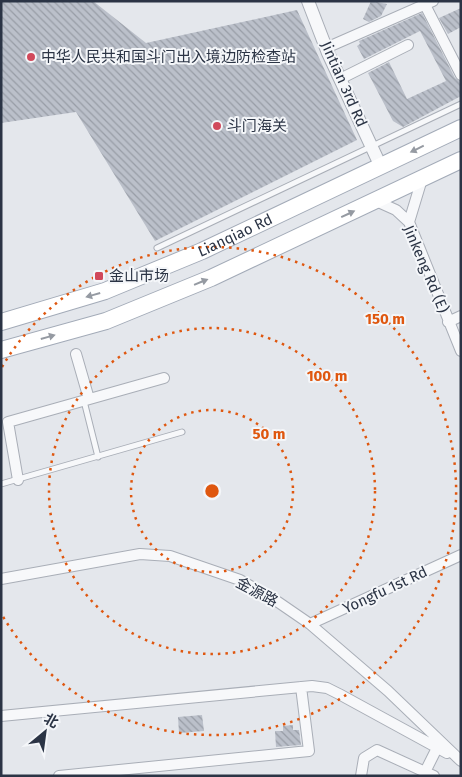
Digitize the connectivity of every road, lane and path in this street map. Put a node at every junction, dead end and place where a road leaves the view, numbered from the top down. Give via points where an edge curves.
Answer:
1 (308, 1) edge
2 (427, 2) edge
3 (408, 45) dead end
4 (326, 48) junction
5 (456, 56) edge
6 (461, 75) edge
7 (340, 79) junction
8 (461, 104) edge
9 (461, 128) edge
10 (372, 146) junction
11 (461, 160) edge
12 (381, 167) junction
13 (422, 179) junction
14 (376, 201) junction
15 (409, 222) junction
16 (158, 248) dead end
17 (461, 316) edge
18 (1, 322) edge
19 (448, 322) junction
20 (1, 350) edge
21 (461, 350) edge
22 (76, 354) dead end
23 (164, 378) dead end
24 (86, 400) junction
25 (182, 432) dead end
26 (98, 457) junction
27 (18, 480) junction
28 (1, 484) edge
29 (461, 555) edge
30 (1, 579) edge
31 (310, 624) junction
32 (301, 687) junction
33 (1, 716) edge
34 (437, 748) junction
35 (460, 760) edge
36 (430, 774) edge
37 (60, 776) edge
38 (361, 776) edge

1 - 4 street, Jintian 3rd Rd
2 - 4 street
2 - 5 street
3 - 7 street
4 - 7 street, Jintian 3rd Rd
5 - 6 street
7 - 10 street, Jintian 3rd Rd
8 - 10 lane
9 -> 12 main road, Lianqiao Rd
10 - 12 street, Jintian 3rd Rd
10 - 16 lane
11 - 13 main road, Lianqiao Rd
12 -> 18 main road, Lianqiao Rd via 202,251 105,291
13 - 14 main road, Lianqiao Rd
13 - 15 street
14 - 15 street, Jinkeng Rd (E) via 396,210
20 -> 14 main road, Lianqiao Rd via 106,321 211,278
15 - 19 street, Jinkeng Rd (E)
17 - 19 street
19 - 21 street, Jinkeng Rd (E)
22 - 24 street
23 - 24 street
24 - 26 lane
24 - 27 street via 8,422
25 - 26 lane
26 - 27 lane
27 - 28 lane
29 - 31 street, Yongfu 1st Rd
30 - 31 street, 金源路 via 140,554 170,556 240,580
31 - 35 street, 金源路 via 388,691
32 - 33 street
32 - 34 street via 327,688
32 - 37 street via 310,751
34 - 35 street
34 - 36 street
36 - 38 street via 377,750 364,758

